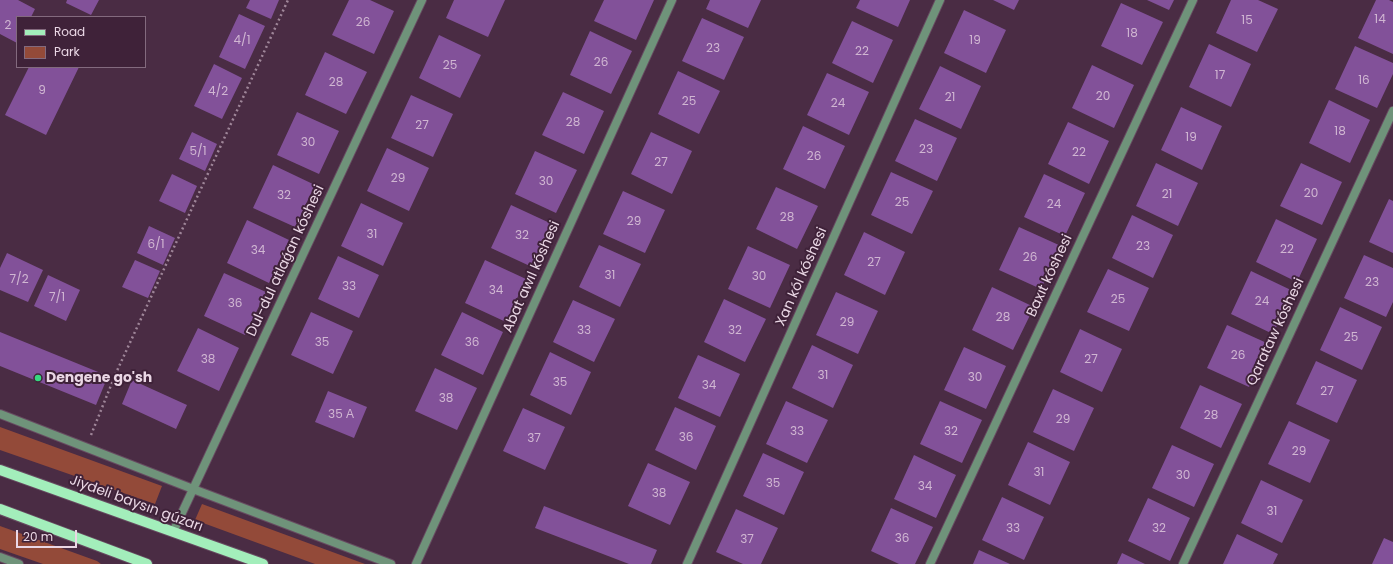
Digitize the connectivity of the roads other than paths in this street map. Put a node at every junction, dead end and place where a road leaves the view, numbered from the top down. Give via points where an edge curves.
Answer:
1 (422, 0) edge
2 (672, 0) edge
3 (940, 0) edge
4 (1193, 0) edge
5 (1393, 111) edge
6 (0, 414) edge
7 (0, 470) edge
8 (193, 489) junction
9 (0, 510) edge
10 (173, 532) junction
11 (0, 557) edge
12 (130, 561) edge
13 (19, 564) edge
14 (148, 564) edge
15 (263, 564) edge
16 (391, 564) edge
17 (416, 564) edge
18 (687, 564) edge
19 (930, 564) edge
20 (1183, 564) edge

1 - 8 street, Dul-dul atlaǵan kóshesi
2 - 17 street, Abat awıl kóshesi
3 - 18 street, Xan kól kóshesi
4 - 19 street, Baxıt kóshesi
5 - 20 street, Qarataw kóshesi
6 - 8 street
7 - 10 main road, Jiydeli baysın gúzarı
8 - 10 street, Dul-dul atlaǵan kóshesi
8 - 16 street
9 - 12 main road
10 - 15 main road, Jiydeli baysın gúzarı
11 - 13 street
12 - 14 main road

